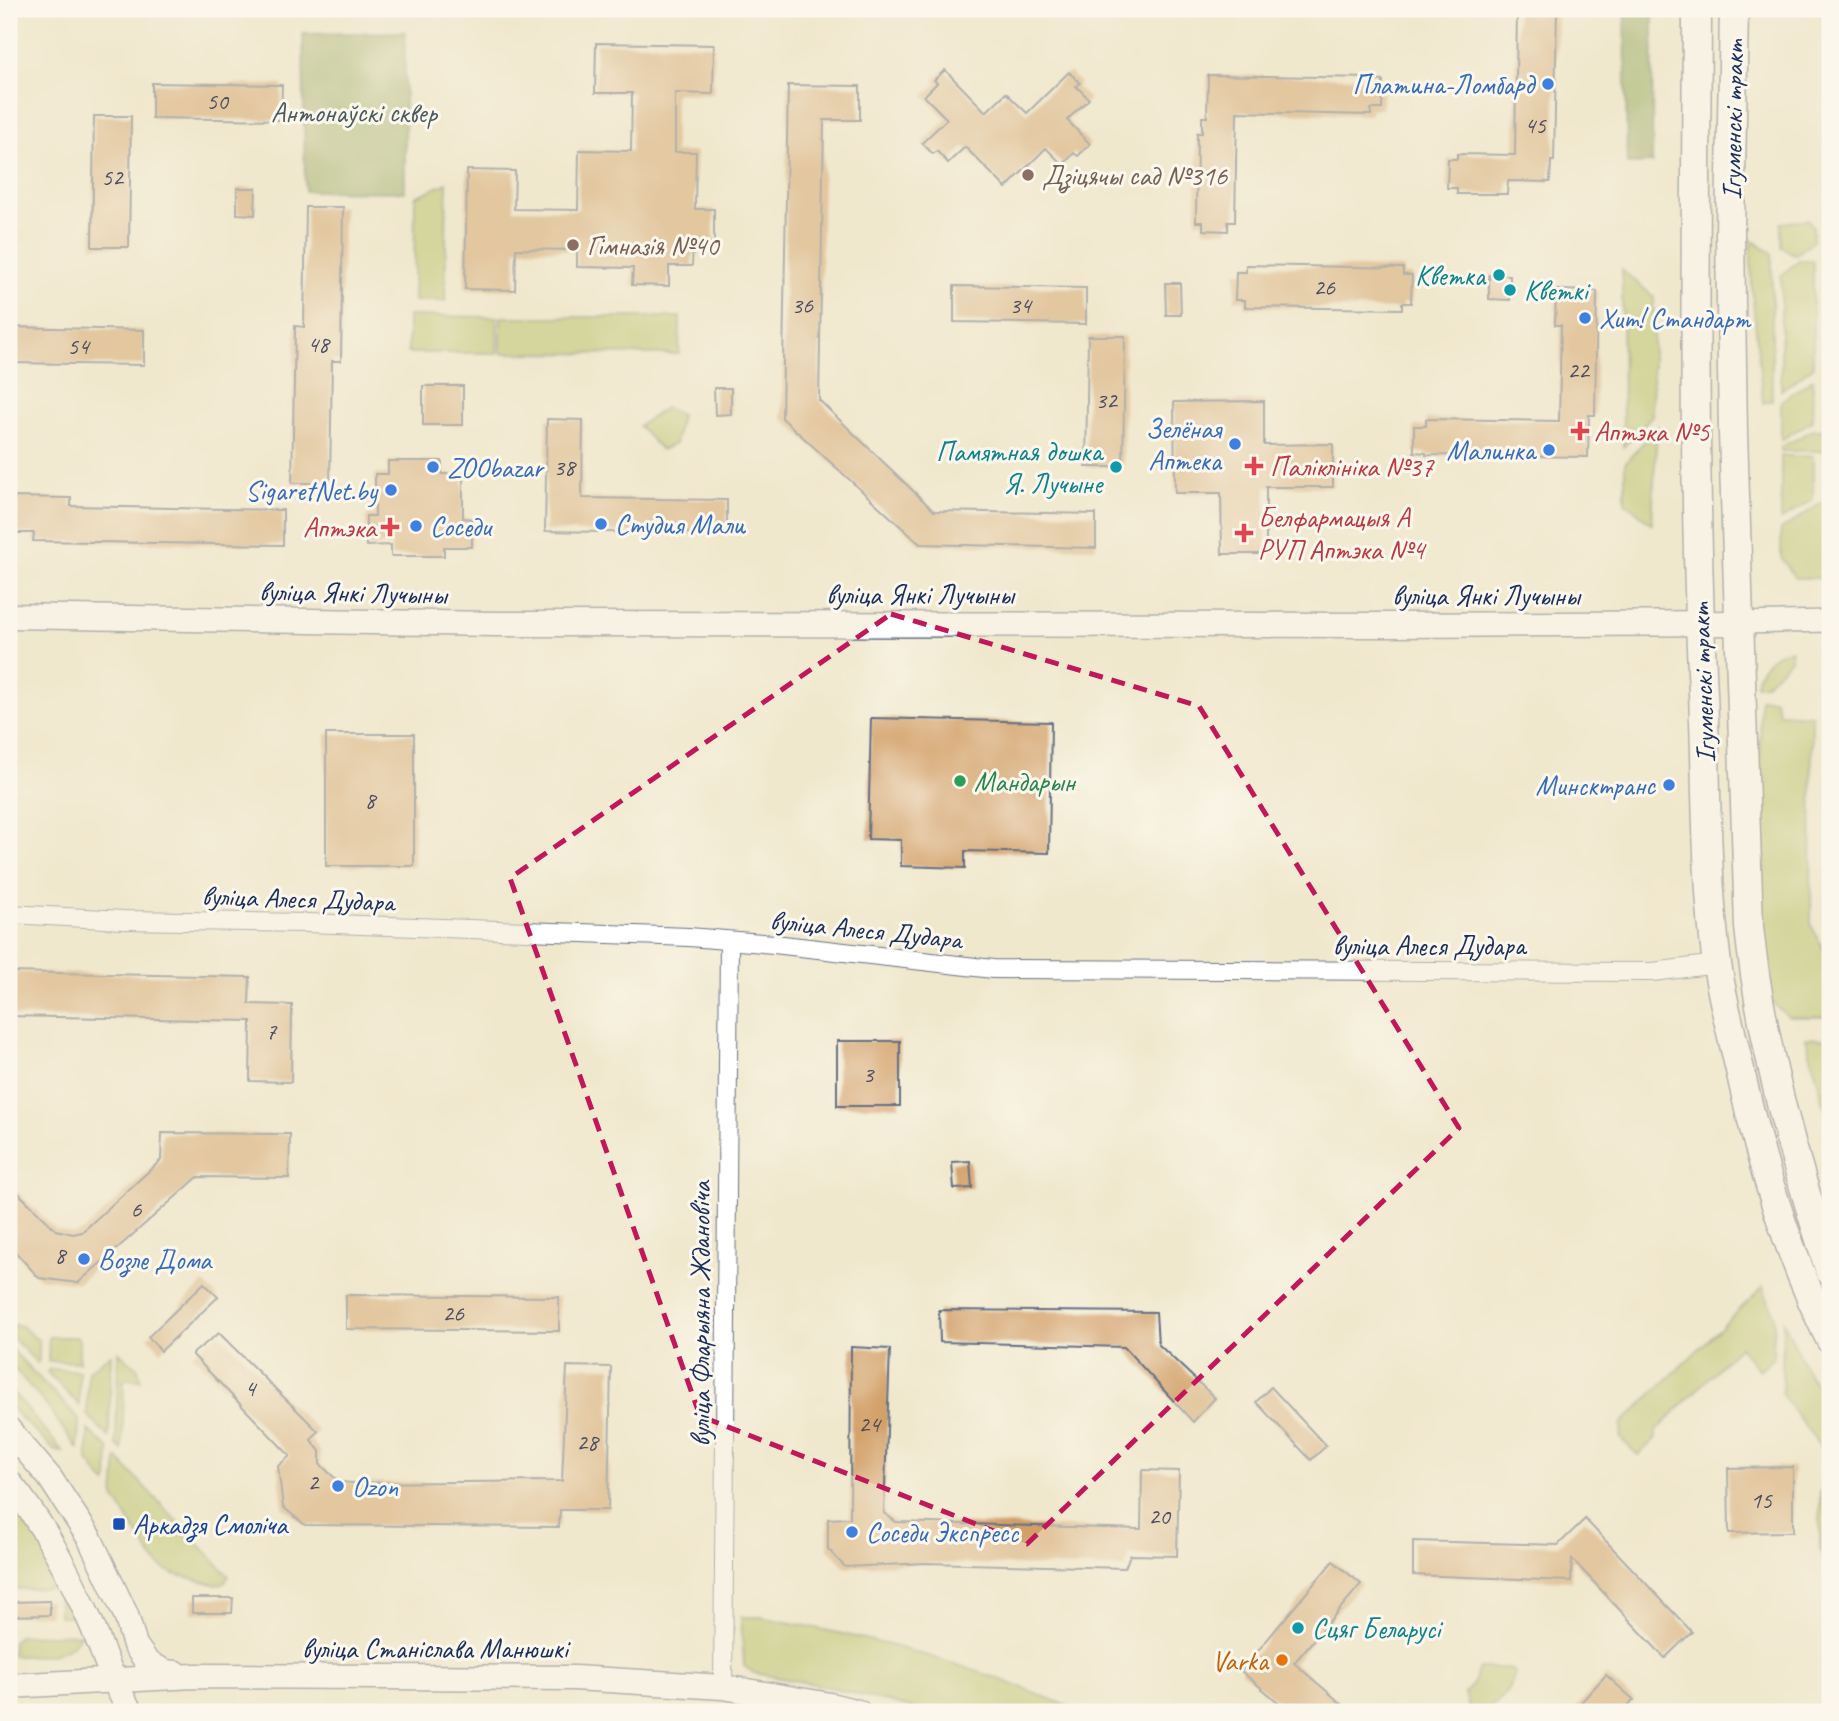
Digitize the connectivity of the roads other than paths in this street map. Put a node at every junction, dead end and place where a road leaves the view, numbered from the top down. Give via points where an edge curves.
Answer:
1 (1697, 9) edge
2 (1734, 9) edge
3 (9, 616) edge
4 (1830, 621) edge
5 (1740, 622) junction
6 (1699, 623) junction
7 (9, 914) edge
8 (729, 942) junction
9 (1717, 964) junction
10 (1830, 1271) edge
11 (1830, 1339) edge
12 (9, 1430) edge
13 (9, 1482) edge
14 (194, 1675) junction
15 (113, 1680) junction
16 (9, 1686) edge
17 (723, 1687) junction
18 (131, 1712) edge
19 (858, 1712) edge

1 - 6 main road, Ігуменскі тракт
2 - 5 main road, Ігуменскі тракт via 1730,234
3 - 6 main road, вуліца Янкі Лучыны via 496,624
4 - 5 street, вуліца Янкі Лучыны
5 - 6 main road, вуліца Янкі Лучыны
5 - 10 main road, Ігуменскі тракт via 1749,927 1756,985 1796,1158
6 - 9 main road, Ігуменскі тракт
7 - 8 street, вуліца Алеся Дудара
8 - 9 street, вуліца Алеся Дудара via 993,969 1653,972
8 - 17 street, вуліца Фларыяна Ждановіча
9 - 11 main road, Ігуменскі тракт via 1773,1201
12 - 14 main road via 50,1478 90,1539 135,1645 147,1662 165,1672
13 - 15 main road via 60,1557
14 - 15 main road, вуліца Станіслава Манюшкі
14 - 17 main road, вуліца Станіслава Манюшкі via 575,1678
15 - 16 main road, вуліца Станіслава Манюшкі
15 - 18 main road
17 - 19 main road, вуліца Станіслава Манюшкі

